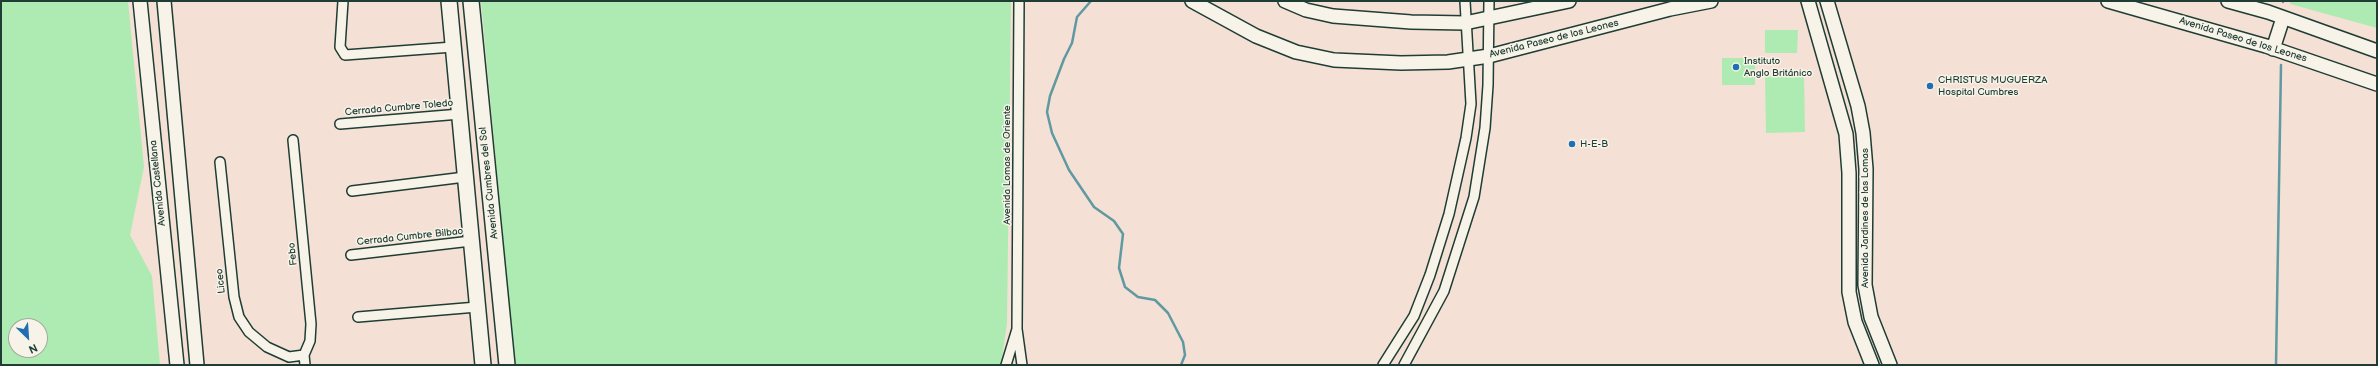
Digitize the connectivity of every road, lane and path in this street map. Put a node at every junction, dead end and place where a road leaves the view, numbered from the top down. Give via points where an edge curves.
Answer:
1 (140, 1) edge
2 (164, 1) edge
3 (343, 1) edge
4 (449, 1) edge
5 (471, 1) edge
6 (1019, 1) edge
7 (1192, 1) edge
8 (1285, 1) edge
9 (1465, 1) edge
10 (1489, 1) edge
11 (1569, 1) edge
12 (1711, 1) edge
13 (1808, 1) edge
14 (1827, 1) edge
15 (2108, 1) edge
16 (2228, 1) edge
17 (2283, 18) junction
18 (1488, 19) junction
19 (1465, 23) junction
20 (453, 47) junction
21 (2273, 49) junction
22 (2377, 51) edge
23 (1489, 56) junction
24 (1468, 58) junction
25 (2356, 77) junction
26 (2377, 84) edge
27 (2377, 94) edge
28 (460, 114) junction
29 (340, 124) dead end
30 (293, 140) dead end
31 (220, 162) dead end
32 (465, 177) junction
33 (352, 191) dead end
34 (471, 241) junction
35 (351, 255) dead end
36 (477, 307) junction
37 (358, 316) dead end
38 (1414, 316) junction
39 (1429, 322) junction
40 (1017, 328) junction
41 (304, 355) junction
42 (289, 361) edge
43 (177, 365) edge
44 (197, 365) edge
45 (305, 365) edge
46 (483, 365) edge
47 (507, 365) edge
48 (1006, 365) edge
49 (1022, 365) edge
50 (1383, 365) edge
51 (1404, 365) edge
52 (1872, 365) edge
53 (1890, 365) edge

1 - 43 street, Avenida Castellana
2 - 44 street
3 - 20 street via 341,50 347,56
4 - 20 main road
5 - 47 main road, Avenida Cumbres del Sol
6 - 40 street, Avenida Lomas de Oriente
7 - 24 street, Avenida Paseo de los Leones via 1256,36 1296,52 1373,63 1448,62
8 - 19 street via 1306,10 1333,16
9 - 19 street
10 - 18 street
11 - 18 street
12 - 23 street, Avenida Paseo de los Leones via 1670,9
13 - 52 street, Avenida Jardines de las Lomas via 1844,127 1849,173 1850,292 1856,322
14 - 53 street, Avenida Jardines de las Lomas via 1858,106 1863,132 1866,169 1866,291 1871,317
15 - 21 street, Avenida Paseo de los Leones
16 - 17 street
17 - 21 street
17 - 22 street
18 - 19 street
18 - 23 street
19 - 24 street
20 - 28 main road
21 - 25 street, Avenida Paseo de los Leones
23 - 24 street, Avenida Paseo de los Leones
23 - 39 street via 1485,128 1474,197 1444,291
24 - 38 street via 1470,104 1466,138 1449,214
25 - 26 street, Avenida Paseo de los Leones
25 - 27 street
28 - 29 street, Cerrada Cumbre Toledo
28 - 32 main road
30 - 41 street, Febo via 311,324 310,341
31 - 42 street, Liceo via 234,297 239,317 249,332
32 - 33 street
32 - 34 main road
34 - 35 street, Cerrada Cumbre Bilbao
34 - 36 main road
36 - 37 street
36 - 46 main road
38 - 39 street
38 - 50 street
39 - 51 street
40 - 48 street, Avenida Lomas de Oriente
40 - 49 street, Avenida Lomas de Oriente
41 - 42 street, Liceo
41 - 45 street, Febo

